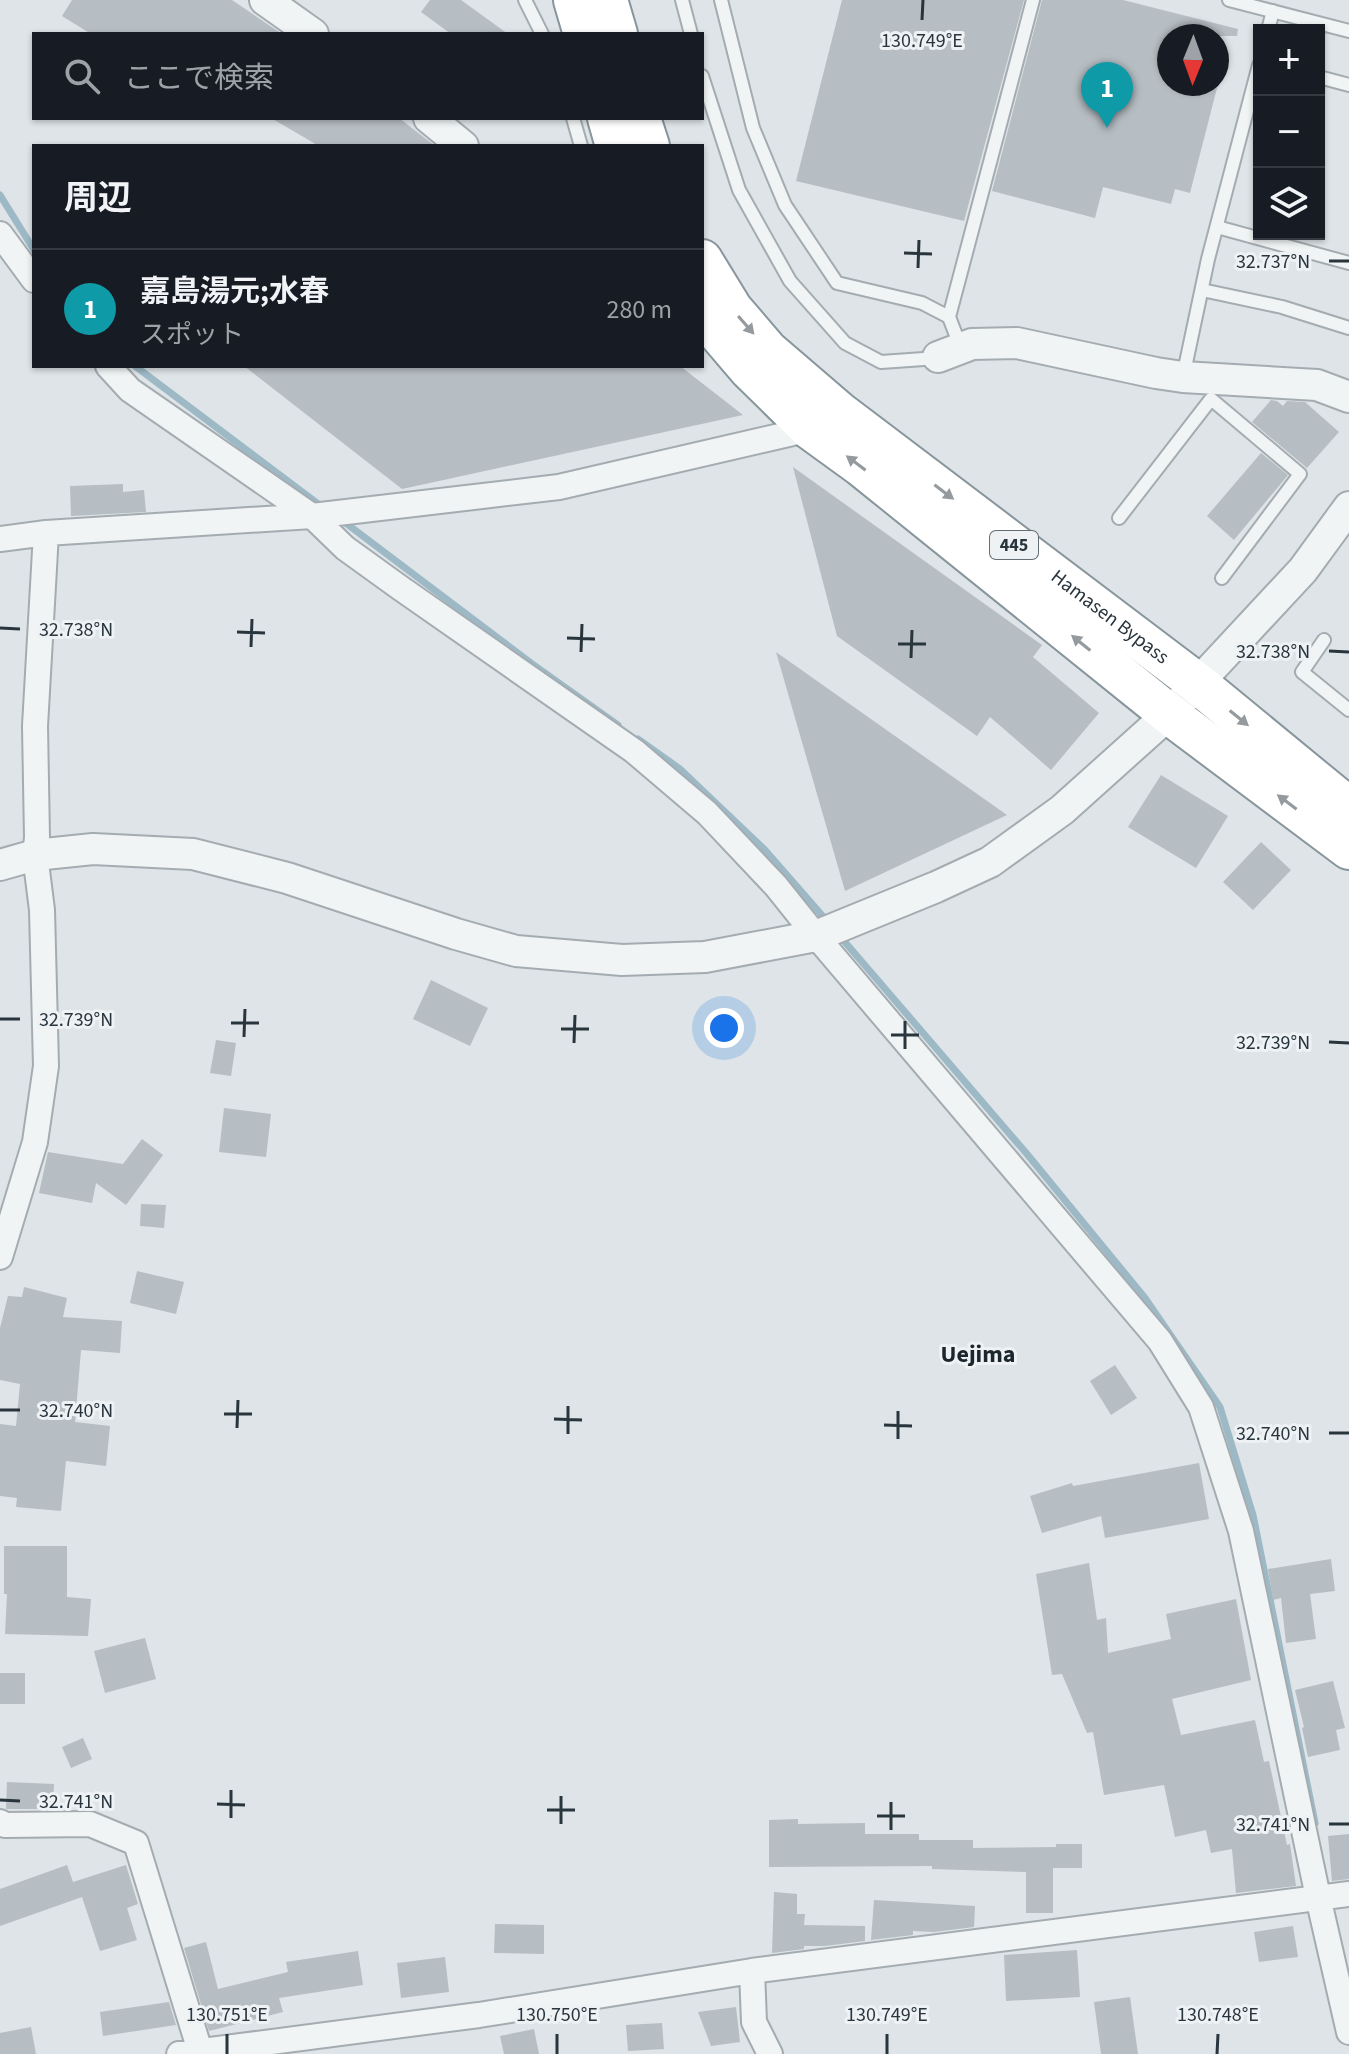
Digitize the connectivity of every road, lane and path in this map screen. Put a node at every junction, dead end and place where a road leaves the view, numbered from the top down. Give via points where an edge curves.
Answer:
1 (265, 0) edge
2 (525, 0) edge
3 (574, 0) edge
4 (607, 0) edge
5 (682, 0) edge
6 (721, 0) edge
7 (1033, 0) edge
8 (1229, 0) edge
9 (1273, 11) junction
10 (1270, 24) edge
11 (1349, 31) edge
12 (310, 32) edge
13 (541, 32) edge
14 (583, 32) edge
15 (616, 32) edge
16 (690, 32) edge
17 (1325, 79) edge
18 (704, 82) edge
19 (1349, 85) edge
20 (1253, 88) edge
21 (431, 120) edge
22 (574, 120) edge
23 (609, 120) edge
24 (641, 120) edge
25 (461, 144) edge
26 (580, 144) edge
27 (615, 144) edge
28 (648, 144) edge
29 (1217, 227) junction
30 (0, 234) edge
31 (704, 263) edge
32 (1349, 263) edge
33 (32, 277) edge
34 (1202, 290) junction
35 (704, 316) edge
36 (949, 317) junction
37 (1349, 328) edge
38 (950, 353) junction
39 (110, 368) edge
40 (1202, 385) junction
41 (1349, 397) edge
42 (825, 421) junction
43 (1349, 507) edge
44 (312, 516) junction
45 (1119, 518) dead end
46 (46, 533) junction
47 (0, 539) edge
48 (1222, 578) dead end
49 (1324, 640) dead end
50 (1197, 683) junction
51 (1349, 710) edge
52 (1169, 714) junction
53 (1349, 808) edge
54 (1349, 849) edge
55 (35, 855) junction
56 (0, 865) edge
57 (816, 936) junction
58 (0, 1257) edge
59 (0, 1822) edge
60 (1349, 1894) edge
61 (1318, 1897) junction
62 (752, 1971) junction
63 (1349, 2032) edge
64 (190, 2052) edge
65 (770, 2054) edge

1 - 12 street
2 - 13 lane
3 - 14 highway
4 - 15 highway
5 - 16 lane
6 - 36 lane via 753,128 785,205 837,283 922,303
7 - 36 lane
8 - 9 lane
9 - 10 lane
9 - 11 lane
17 - 19 lane
18 - 38 lane via 739,190 790,281 845,343 881,362
20 - 29 lane
21 - 25 street
22 - 26 lane
23 - 27 highway
24 - 28 highway
29 - 32 lane
29 - 34 lane
30 - 33 street
31 -> 42 highway, Hamasen Bypass / 445 via 732,309
34 - 37 lane
34 - 40 lane
35 - 42 highway, Hamasen Bypass / 445 via 749,369
36 - 38 lane
38 - 40 street via 972,344 1017,343
39 - 44 street via 130,390
40 - 41 street via 1317,385
40 - 45 lane
40 - 48 lane via 1300,474
42 - 44 street via 559,487
42 -> 50 highway, Hamasen Bypass / 445
52 -> 42 highway, Hamasen Bypass / 445 via 873,476
43 - 50 street via 1303,570
44 - 46 street
44 - 57 street via 345,548 634,751 707,813
46 - 47 street
46 - 55 street via 35,726
49 - 51 lane via 1302,672
50 - 52 street
50 -> 53 highway, Hamasen Bypass / 445
54 -> 52 highway, Hamasen Bypass / 445
52 - 57 street via 1062,810 990,862
55 - 56 street
55 - 57 street via 93,849 193,854 287,878 516,951 622,960 705,957
55 - 58 street via 42,910 46,1066 35,1142
57 - 61 street via 1160,1341 1201,1407 1241,1531
59 - 64 street via 90,1824 136,1843
60 - 61 street
61 - 62 street
61 - 63 street
62 - 64 street via 479,2015
62 - 65 street via 754,2022

